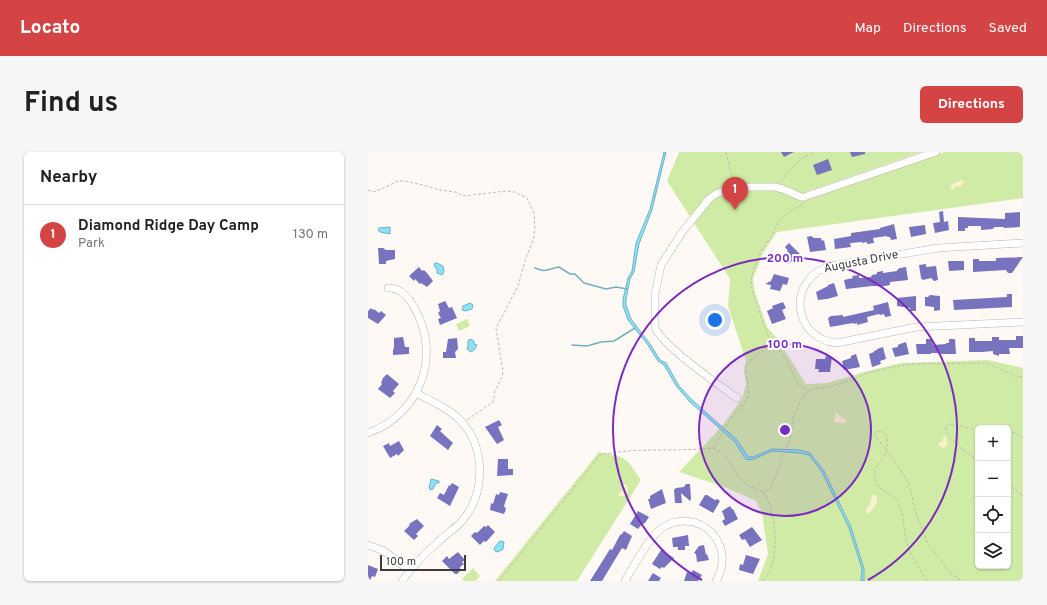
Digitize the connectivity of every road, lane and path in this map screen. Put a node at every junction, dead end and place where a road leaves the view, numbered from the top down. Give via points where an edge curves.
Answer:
1 (726, 152) edge
2 (815, 152) edge
3 (936, 152) edge
4 (772, 187) junction
5 (738, 188) junction
6 (368, 190) edge
7 (811, 195) junction
8 (1023, 243) edge
9 (388, 288) dead end
10 (1023, 322) edge
11 (771, 342) junction
12 (1023, 377) edge
13 (810, 391) junction
14 (416, 393) junction
15 (737, 398) dead end
16 (462, 423) junction
17 (975, 429) edge
18 (1011, 431) edge
19 (368, 433) edge
20 (1023, 437) edge
21 (712, 448) junction
22 (886, 450) junction
23 (975, 458) edge
24 (1011, 486) edge
25 (764, 492) junction
26 (1023, 496) edge
27 (368, 545) edge
28 (410, 571) junction
29 (402, 581) edge
30 (499, 581) edge
31 (625, 581) edge
32 (716, 581) edge
33 (763, 581) edge
34 (927, 581) edge
35 (962, 581) edge

1 - 5 path
2 - 4 path via 804,157
3 - 7 street
4 - 5 street
4 - 7 street via 801,197
5 - 15 street via 726,190 709,199 683,231 661,265 655,294 656,331 679,354
6 - 16 path via 373,192 398,181 468,196 506,190 527,198 532,208 535,220 534,237 518,286 496,328 502,377 494,391 493,402
7 - 11 path via 805,203 790,210 778,222 760,253 752,275 752,289
8 - 10 street, Augusta Drive via 938,248 831,266 817,271 809,279 801,293 800,301 803,319 810,331 825,341 838,343 916,327
9 - 14 street via 398,289 406,296 423,328 426,361
11 - 13 path via 779,349 792,370 796,383
11 - 21 path via 746,364 748,397
12 - 13 path via 987,363 912,364 864,374 852,380
13 - 25 path via 805,393 794,414 790,435 771,488
14 - 16 street via 449,411
14 - 19 street via 406,409 395,419
16 - 28 street via 474,442 479,460 479,479 474,500 463,520 432,547
17 - 23 path via 950,424 945,427 946,432 962,450
18 - 20 path
21 - 25 path via 721,452 740,479
21 - 30 path via 600,455
22 - 22 path via 876,435 876,432 881,431 887,436
22 - 34 path via 874,473 878,486 893,496 899,505 908,547
22 - 35 path via 909,483 915,510 927,542 951,574
24 - 26 path
25 - 33 path via 770,503 776,545 769,573
27 - 28 street via 384,551
28 - 29 street
31 - 32 street via 654,535 668,525 682,521 701,525 717,538 723,561 721,573

